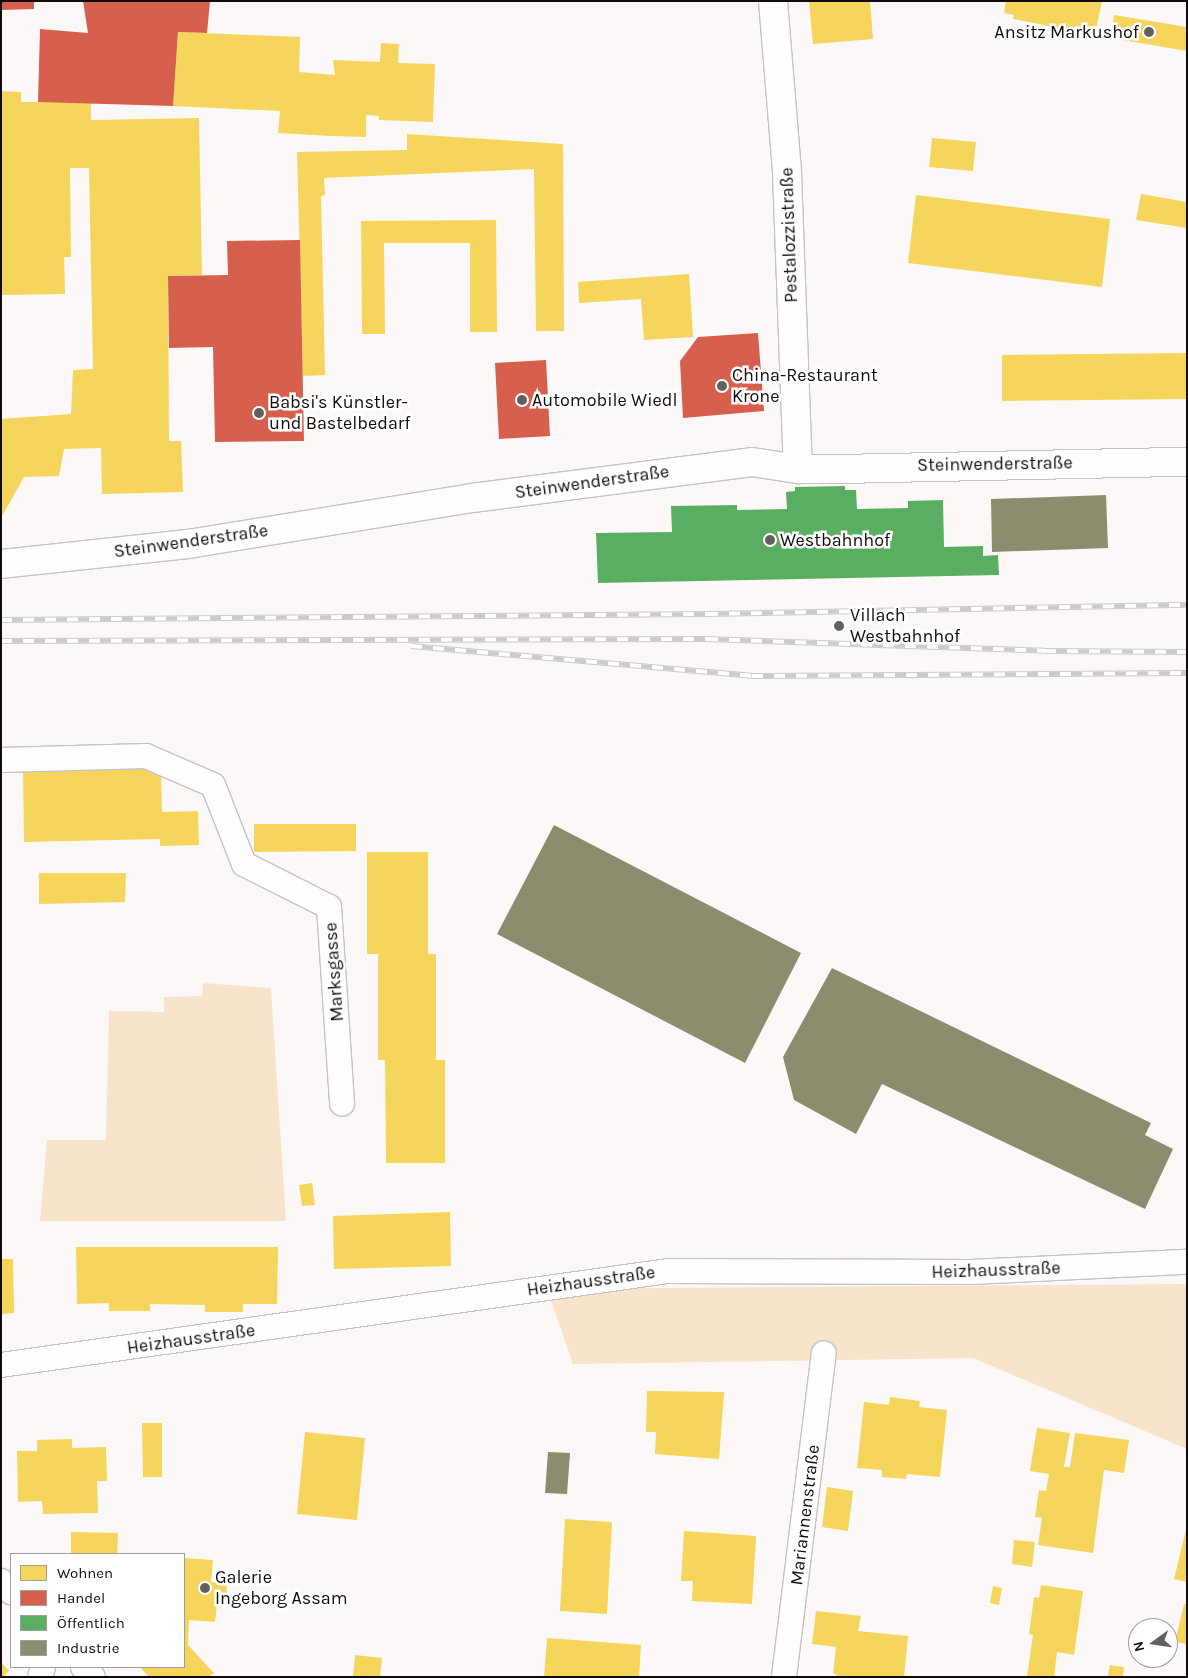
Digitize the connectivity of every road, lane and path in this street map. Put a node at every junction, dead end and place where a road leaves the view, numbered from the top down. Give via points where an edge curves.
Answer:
1 (773, 1) edge
2 (1187, 462) edge
3 (798, 468) junction
4 (1, 564) edge
5 (1, 760) edge
6 (342, 1104) dead end
7 (1187, 1262) edge
8 (824, 1353) dead end
9 (1, 1365) edge
10 (1, 1581) edge
11 (10, 1591) edge
12 (84, 1668) edge
13 (93, 1677) edge
14 (784, 1677) edge

1 - 3 main road, Pestalozzistraße via 787,173
2 - 3 main road, Steinwenderstraße
3 - 4 main road, Steinwenderstraße via 752,462 669,471 188,544
5 - 6 street, Marksgasse via 146,756 213,785 244,864 329,906
7 - 9 street, Heizhausstraße via 971,1272 668,1271
8 - 14 street, Mariannenstraße
10 - 11 street
12 - 13 street

